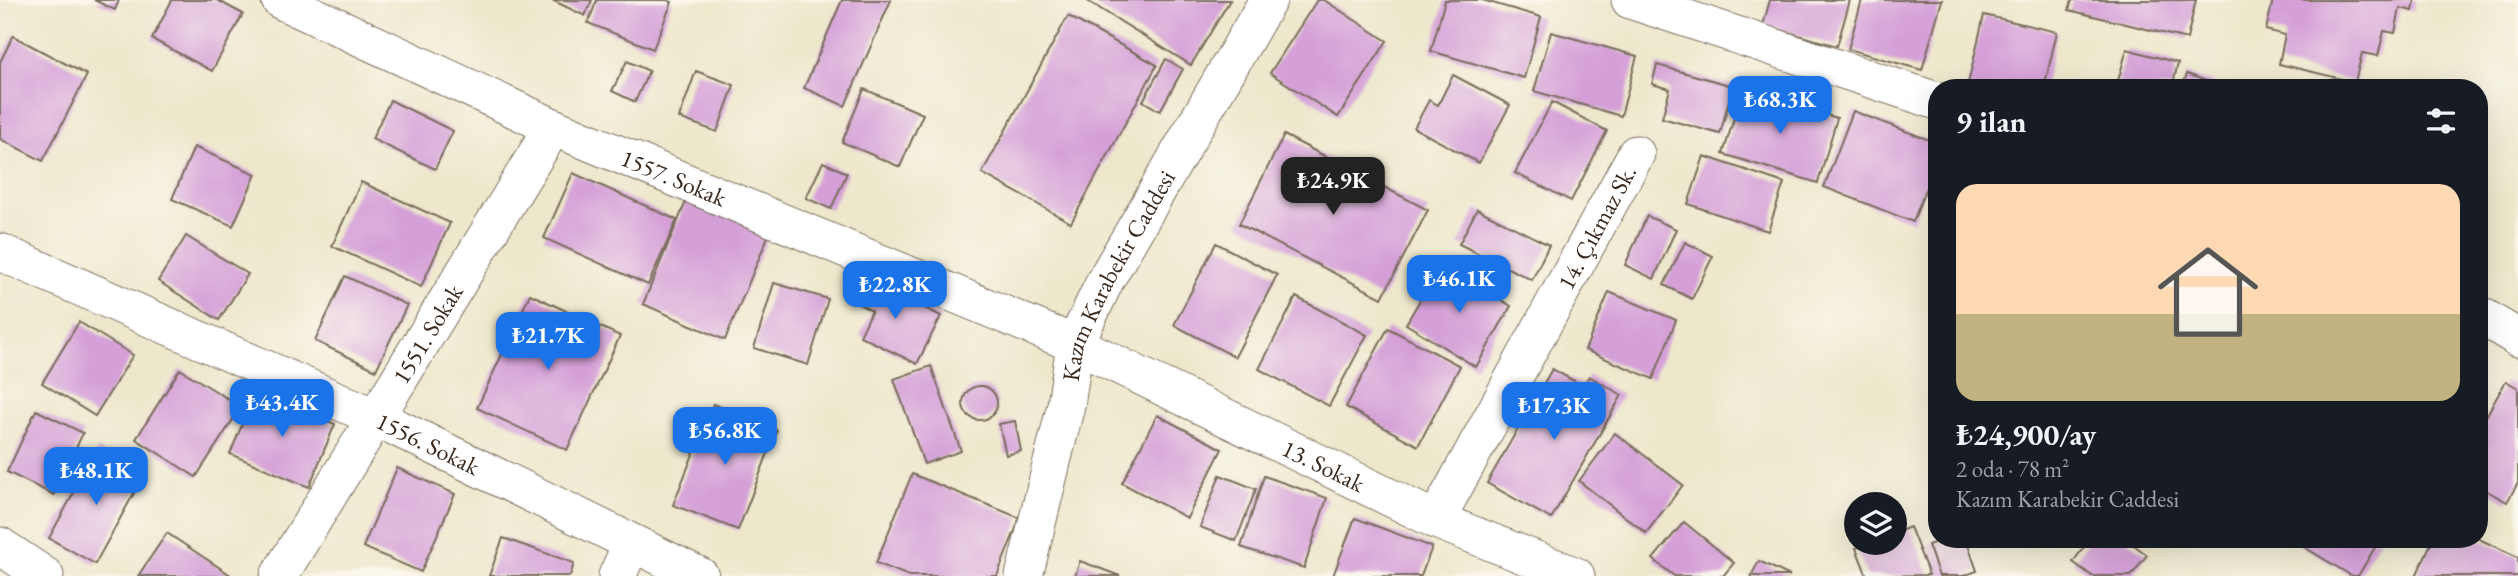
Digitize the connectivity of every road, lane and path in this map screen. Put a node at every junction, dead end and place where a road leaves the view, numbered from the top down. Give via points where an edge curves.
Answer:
1 (280, 0) edge
2 (1268, 0) edge
3 (1630, 0) edge
4 (1928, 98) edge
5 (553, 127) junction
6 (1636, 154) dead end
7 (0, 253) edge
8 (2488, 320) edge
9 (2518, 338) edge
10 (1075, 344) junction
11 (377, 418) junction
12 (1436, 520) junction
13 (632, 543) junction
14 (0, 546) edge
15 (46, 576) edge
16 (279, 576) edge
17 (617, 576) edge
18 (700, 576) edge
19 (1024, 576) edge
20 (1576, 576) edge

1 - 5 street, 1557. Sokak
2 - 10 street, Kazım Karabekir Caddesi via 1106,279
3 - 4 street
5 - 10 street, 1557. Sokak
5 - 11 street, 1551. Sokak
6 - 12 street, 14. Çıkmaz Sk.
7 - 11 street, 1556. Sokak
8 - 9 street
10 - 12 street, 13. Sokak
10 - 19 street, Kazım Karabekir Caddesi via 1066,405
11 - 13 street, 1556. Sokak
11 - 16 street, 1551. Sokak
12 - 20 street, 13. Sokak
13 - 17 street
13 - 18 street, 1556. Sokak
14 - 15 street

